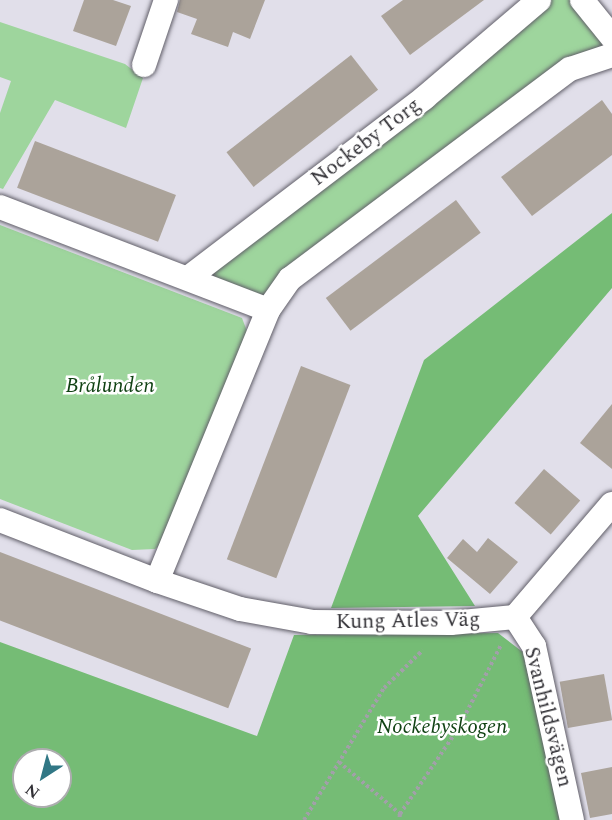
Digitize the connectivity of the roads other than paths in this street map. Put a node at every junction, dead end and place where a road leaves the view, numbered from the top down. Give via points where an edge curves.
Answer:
1 (166, 0) edge
2 (539, 0) edge
3 (582, 0) edge
4 (612, 37) edge
5 (612, 56) edge
6 (144, 65) dead end
7 (0, 207) edge
8 (188, 278) junction
9 (268, 310) junction
10 (612, 504) edge
11 (0, 520) edge
12 (157, 581) junction
13 (515, 617) junction
14 (572, 820) edge

1 - 6 street
2 - 8 street, Nockeby Torg via 424,98
3 - 4 street
5 - 9 street via 570,69 290,279
7 - 8 street
8 - 9 street
9 - 12 street
10 - 13 street
11 - 12 street
12 - 13 street, Kung Atles Väg via 240,609 312,622 451,623
13 - 14 street, Svanhildsvägen via 534,646

